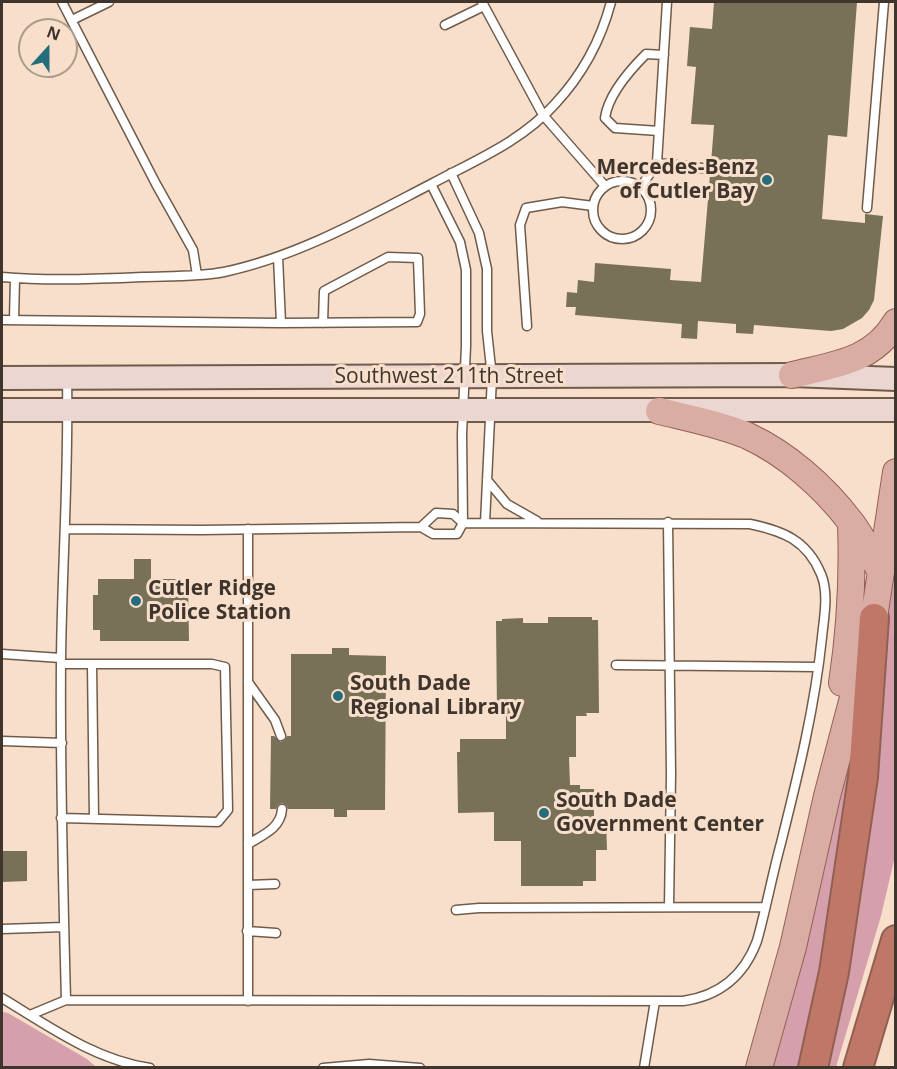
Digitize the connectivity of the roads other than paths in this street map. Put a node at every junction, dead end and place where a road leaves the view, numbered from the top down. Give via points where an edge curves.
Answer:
1 (63, 2) edge
2 (109, 2) edge
3 (611, 2) edge
4 (667, 2) edge
5 (884, 2) edge
6 (483, 4) edge
7 (71, 18) edge
8 (76, 18) edge
9 (445, 26) dead end
10 (78, 32) edge
11 (664, 55) junction
12 (543, 116) junction
13 (659, 131) junction
14 (657, 163) junction
15 (711, 169) dead end
16 (451, 173) junction
17 (431, 184) junction
18 (604, 186) junction
19 (640, 188) junction
20 (593, 206) junction
21 (867, 208) dead end
22 (278, 256) junction
23 (197, 275) junction
24 (2, 277) edge
25 (15, 278) junction
26 (2, 320) edge
27 (14, 320) junction
28 (896, 322) edge
29 (281, 323) junction
30 (323, 323) junction
31 (527, 326) dead end
32 (792, 375) junction
33 (464, 377) junction
34 (492, 377) junction
35 (2, 378) edge
36 (67, 378) junction
37 (896, 379) edge
38 (463, 410) junction
39 (490, 410) junction
40 (896, 410) edge
41 (2, 411) edge
42 (68, 411) junction
43 (659, 411) junction
44 (896, 472) edge
45 (487, 480) junction
46 (668, 522) junction
47 (851, 522) junction
48 (463, 523) junction
49 (485, 523) junction
50 (540, 523) junction
51 (421, 526) junction
52 (66, 529) junction
53 (248, 529) junction
54 (881, 572) junction
55 (874, 618) junction
56 (2, 654) edge
57 (61, 661) junction
58 (92, 664) junction
59 (616, 665) dead end
60 (670, 665) junction
61 (818, 667) junction
62 (248, 681) junction
63 (281, 736) dead end
64 (2, 741) edge
65 (62, 743) junction
66 (827, 796) junction
67 (282, 809) dead end
68 (61, 818) junction
69 (94, 819) junction
70 (248, 844) junction
71 (275, 884) dead end
72 (248, 885) junction
73 (765, 907) junction
74 (669, 908) junction
75 (456, 910) dead end
76 (64, 927) junction
77 (2, 928) edge
78 (248, 931) junction
79 (276, 933) dead end
80 (896, 940) edge
81 (2, 998) edge
82 (66, 1000) junction
83 (248, 1001) junction
84 (655, 1001) junction
85 (30, 1015) junction
86 (390, 1066) edge
87 (150, 1068) edge
88 (324, 1068) edge
89 (420, 1068) edge
90 (644, 1068) edge
91 (759, 1068) edge
92 (813, 1068) edge
93 (858, 1068) edge

1 - 7 lane
2 - 8 lane
3 - 12 lane via 591,56
4 - 11 lane
5 - 21 lane
6 - 9 lane
6 - 12 lane
10 - 23 lane via 194,250
11 - 13 lane
11 - 13 lane via 646,54 634,66 607,106 605,118 615,128
12 - 16 lane via 514,139
12 - 18 lane
13 - 14 lane
14 - 15 lane
14 - 19 lane
16 - 17 lane
16 - 34 lane via 479,233 487,268
17 - 22 lane
17 - 33 lane via 463,253
18 - 19 lane via 622,181
18 - 20 lane
19 - 20 lane via 649,202 649,220 644,228 627,238 608,235 595,220
20 - 31 lane via 562,202 526,208 520,225
22 - 23 lane
22 - 29 lane
23 - 25 lane
24 - 25 lane
25 - 27 lane
26 - 27 lane
27 - 29 lane
28 - 32 main road via 864,355
29 - 30 lane
30 - 30 lane via 417,322 418,258 388,257 324,291
32 - 34 main road, Southwest 211th Street
32 - 37 main road, Southwest 211th Street
33 - 34 main road, Southwest 211th Street
33 - 36 main road, Southwest 211th Street
33 - 38 lane
34 - 39 lane
35 - 36 main road, Southwest 211th Street
36 - 42 lane
38 - 39 main road, Southwest 211th Street
38 - 42 main road, Southwest 211th Street
38 - 48 lane
39 - 43 main road, Southwest 211th Street
39 - 45 lane
40 - 43 main road, Southwest 211th Street
41 - 42 main road, Southwest 211th Street
42 - 52 lane
43 - 47 main road via 748,436 778,453 811,479
44 - 54 main road
45 - 49 lane
45 - 50 lane via 507,504
46 - 50 lane
46 - 60 lane
46 - 61 lane via 750,524 796,539 815,562 824,585
47 - 54 main road
47 - 66 main road via 849,636
48 - 49 lane
48 - 51 lane via 453,514 436,513
48 - 51 lane via 457,534 433,534
49 - 50 lane
51 - 53 lane
52 - 53 lane
52 - 57 lane
53 - 62 lane
54 - 55 main road
55 - 66 main road
55 - 92 highway via 863,777 834,972
56 - 57 lane
57 - 58 lane
57 - 65 lane
58 - 69 lane
58 - 69 lane via 225,667 228,800 228,810 218,822
59 - 60 lane
60 - 61 lane
60 - 74 lane
61 - 73 lane via 807,738
62 - 63 lane via 275,720
62 - 70 lane
64 - 65 lane
65 - 68 lane
66 - 91 main road via 794,947
67 - 70 lane via 273,829
68 - 69 lane
68 - 76 lane
70 - 72 lane
71 - 72 lane
72 - 78 lane
73 - 74 lane
73 - 84 lane via 752,954 728,985 695,1000
74 - 75 lane
76 - 77 lane
76 - 82 lane
78 - 79 lane
78 - 83 lane
80 - 93 highway
81 - 85 lane
82 - 83 lane
82 - 85 lane
83 - 84 lane
84 - 90 lane
85 - 87 lane via 94,1052
86 - 88 lane
86 - 89 lane

